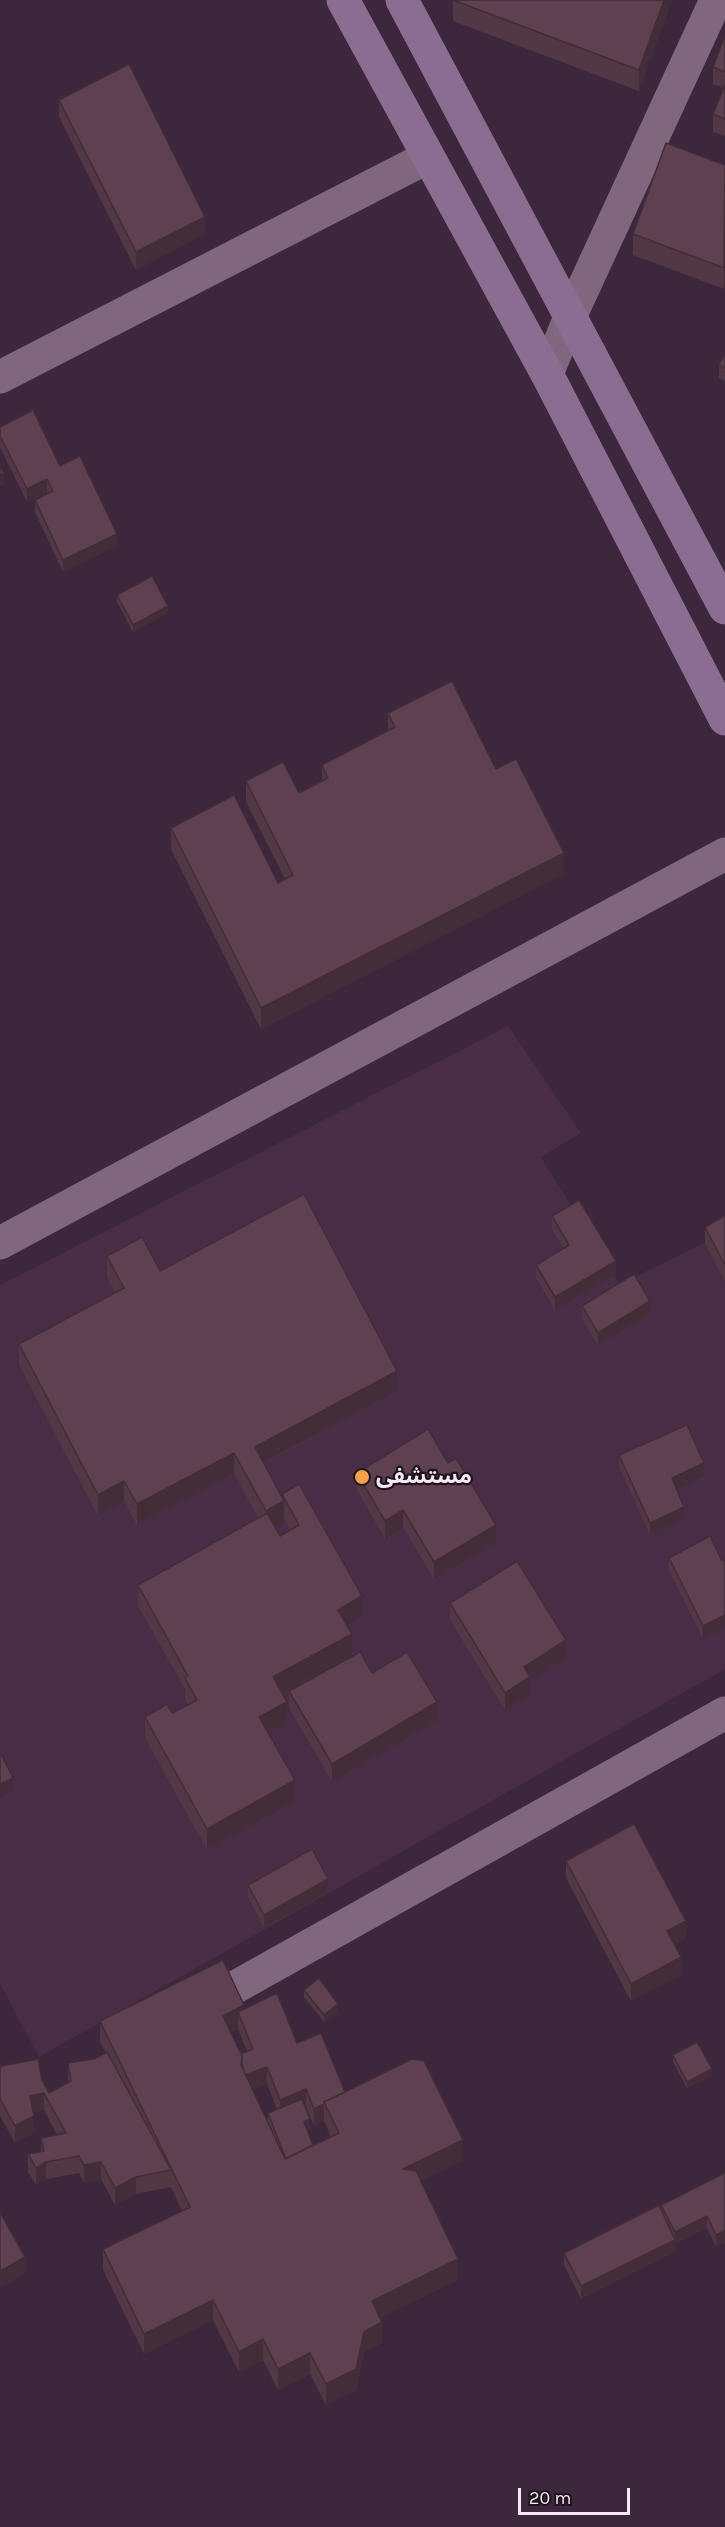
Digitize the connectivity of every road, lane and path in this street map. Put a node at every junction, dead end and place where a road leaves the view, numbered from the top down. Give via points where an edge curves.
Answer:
1 (343, 0) edge
2 (402, 0) edge
3 (716, 0) edge
4 (428, 157) junction
5 (570, 317) junction
6 (547, 374) junction
7 (0, 377) edge
8 (725, 608) edge
9 (725, 719) edge
10 (725, 854) edge
11 (0, 1243) edge
12 (725, 1713) edge
13 (177, 2020) edge

1 - 4 main road
2 - 5 main road
3 - 5 street
4 - 6 main road
4 - 7 street
5 - 6 street
5 - 8 main road
6 - 9 main road
10 - 11 street
12 - 13 street

